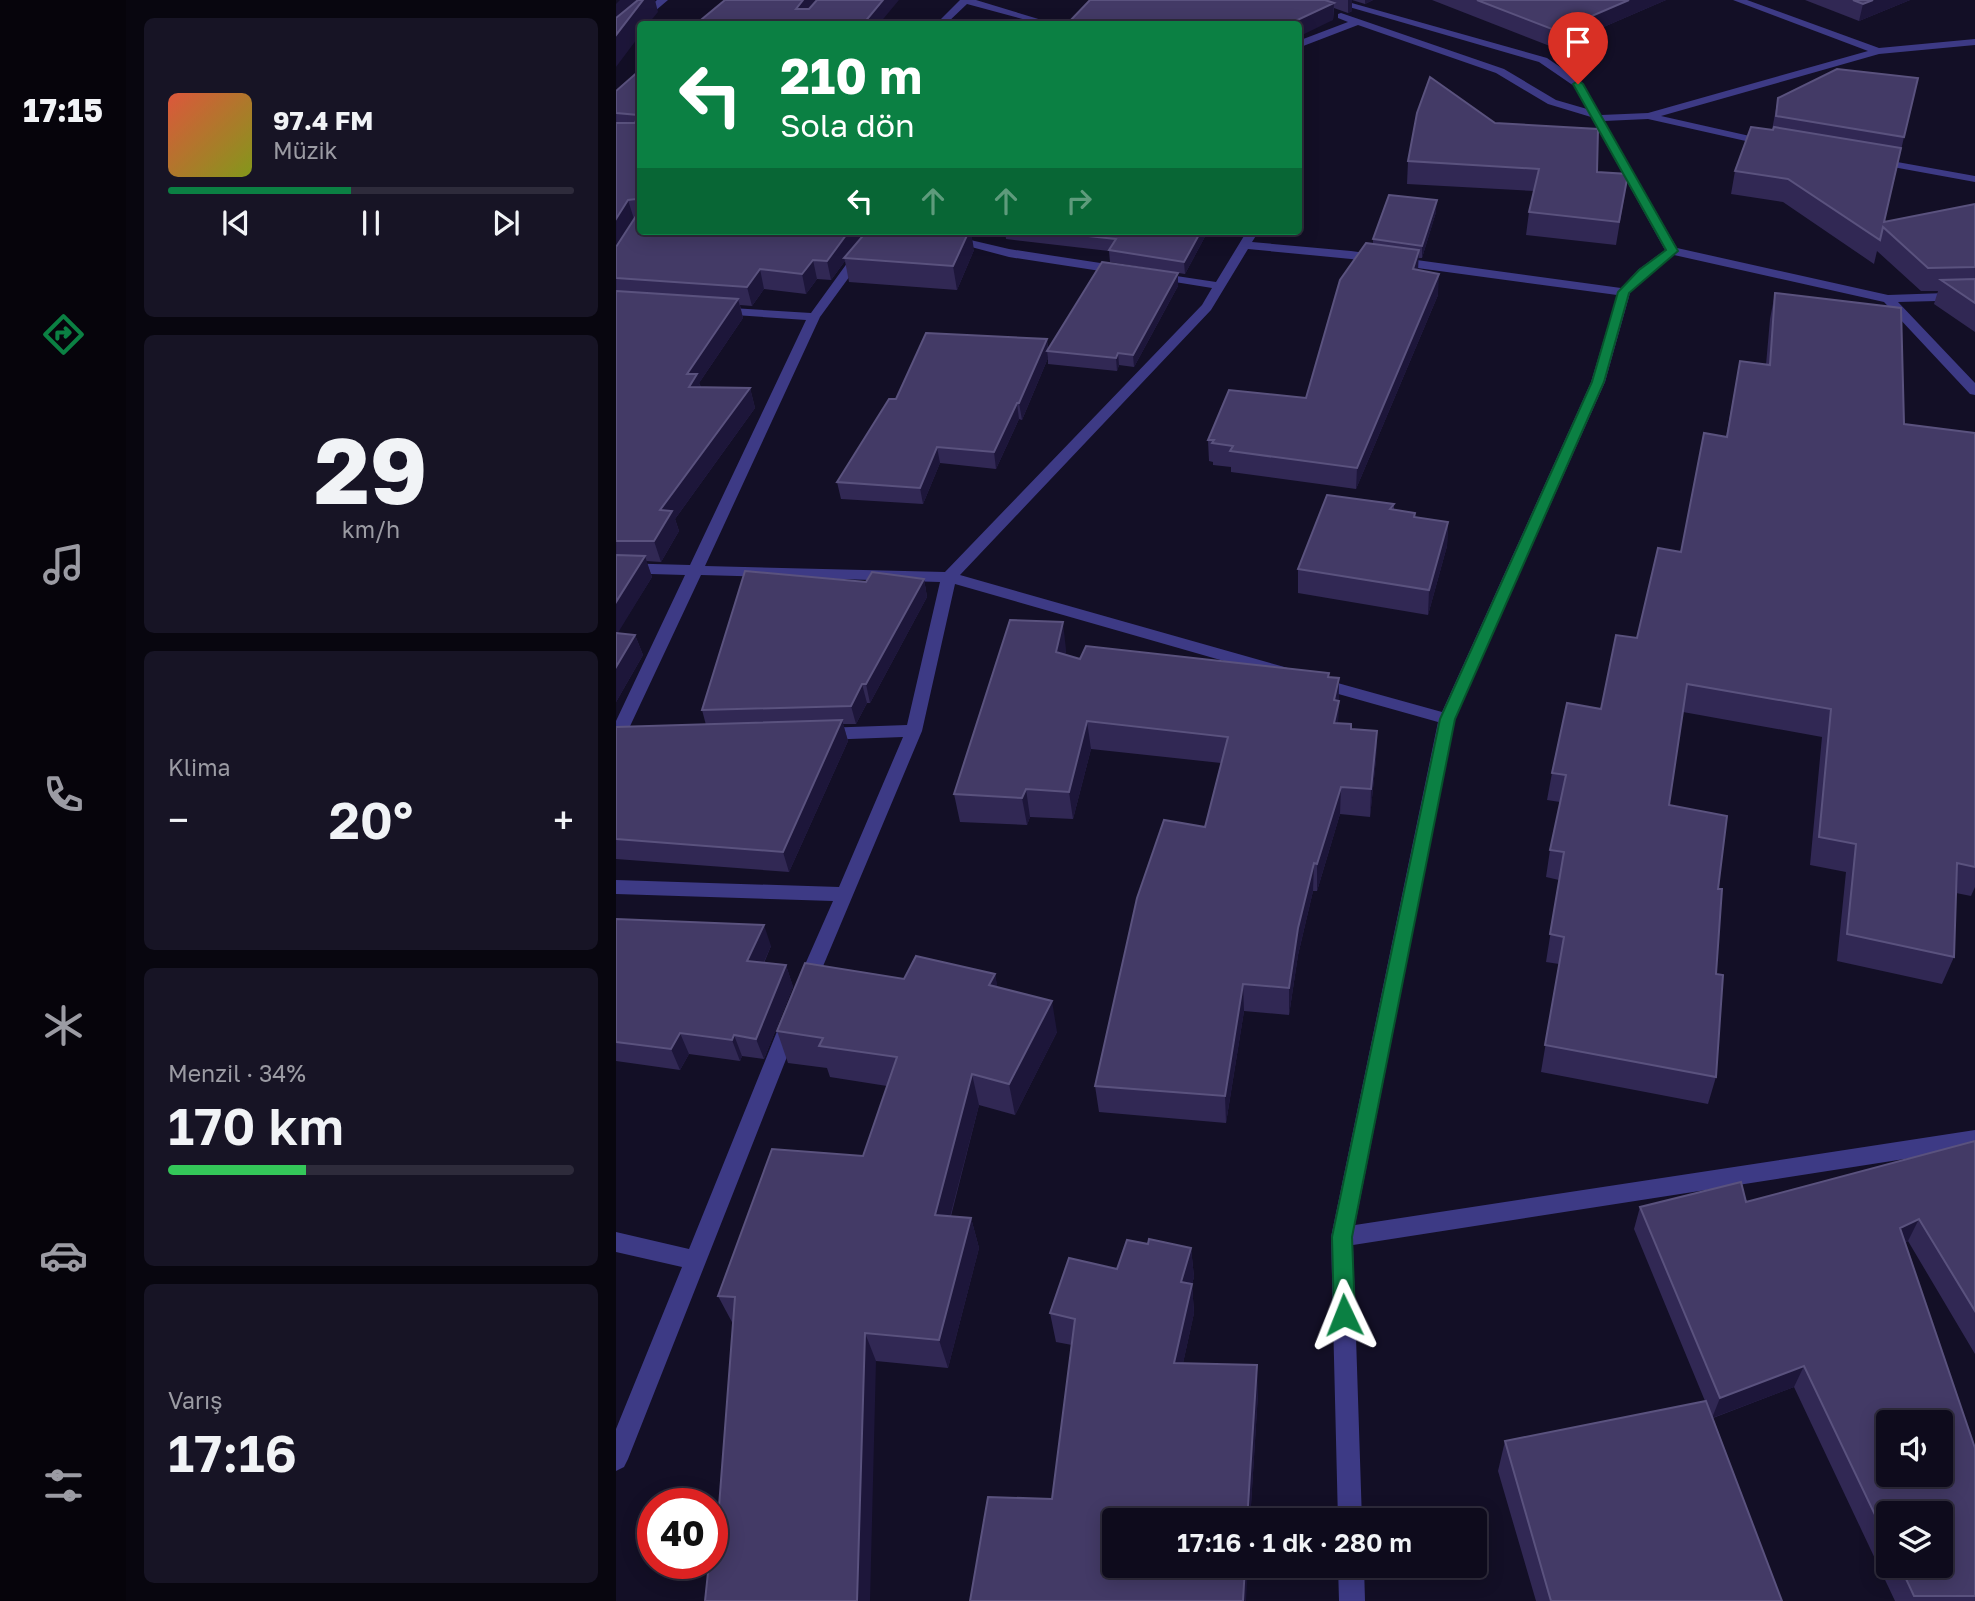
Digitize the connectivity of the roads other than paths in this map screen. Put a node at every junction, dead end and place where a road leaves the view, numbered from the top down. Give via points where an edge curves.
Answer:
1 (663, 0) edge
2 (965, 0) edge
3 (1330, 0) edge
4 (1738, 0) edge
5 (1323, 10) edge
6 (639, 21) edge
7 (944, 21) edge
8 (1039, 21) edge
9 (1359, 21) junction
10 (637, 23) edge
11 (616, 41) edge
12 (1975, 41) edge
13 (1302, 43) edge
14 (1878, 51) junction
15 (1595, 116) junction
16 (1648, 116) junction
17 (1786, 146) edge
18 (1867, 160) edge
19 (1975, 179) edge
20 (878, 235) edge
21 (934, 235) edge
22 (1249, 238) edge
23 (1672, 251) junction
24 (1220, 286) junction
25 (1623, 292) junction
26 (1975, 296) edge
27 (1888, 299) junction
28 (709, 310) edge
29 (814, 317) junction
30 (1975, 391) edge
31 (616, 568) edge
32 (695, 571) junction
33 (949, 577) junction
34 (1447, 719) junction
35 (914, 731) junction
36 (806, 734) edge
37 (620, 740) edge
38 (616, 887) edge
39 (843, 894) junction
40 (1975, 1139) edge
41 (1342, 1237) junction
42 (616, 1242) edge
43 (694, 1260) junction
44 (616, 1459) edge
45 (1350, 1508) edge
46 (1351, 1578) edge
47 (1352, 1601) edge

1 - 6 street
2 - 7 street
2 - 8 street
3 - 15 street via 1544,60 1578,84
4 - 14 street
5 - 9 street
9 - 13 street
9 - 15 street via 1500,71 1552,102
10 - 11 street
12 - 14 street
14 - 16 street
15 - 16 street
15 - 23 street
16 - 17 street
18 - 19 street
20 - 29 street
21 - 24 street via 1009,253
22 - 24 street
22 - 25 street
23 - 25 street
23 - 27 street
24 - 33 street via 1207,307
25 - 34 street via 1598,382
26 - 27 street
27 - 30 street
28 - 29 street
29 - 32 street
31 - 32 street
32 - 33 street
32 - 37 street
33 - 34 street
33 - 35 street
34 - 41 street
35 - 36 street
35 - 39 street
38 - 39 street
39 - 43 street
40 - 41 street
41 - 45 street
42 - 43 street
43 - 44 street
46 - 47 street

